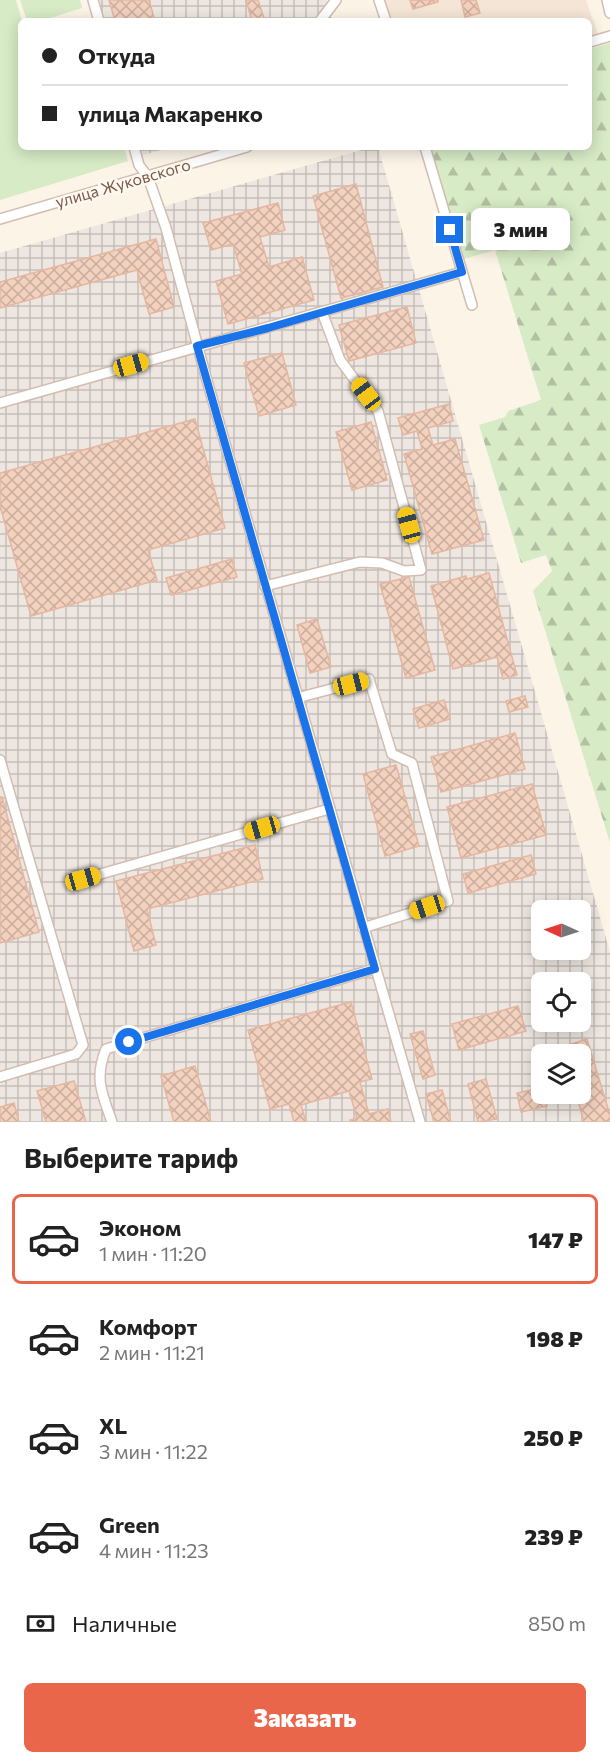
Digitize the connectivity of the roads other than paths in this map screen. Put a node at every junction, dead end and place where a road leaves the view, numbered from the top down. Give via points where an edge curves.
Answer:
1 (93, 0) edge
2 (336, 0) edge
3 (379, 0) edge
4 (607, 0) edge
5 (610, 13) edge
6 (98, 18) edge
7 (322, 18) edge
8 (385, 18) edge
9 (610, 36) edge
10 (592, 41) edge
11 (135, 150) edge
12 (237, 150) edge
13 (426, 150) edge
14 (148, 177) junction
15 (0, 219) edge
16 (462, 272) junction
17 (472, 306) dead end
18 (322, 312) junction
19 (197, 346) junction
20 (0, 404) edge
21 (266, 586) junction
22 (297, 698) junction
23 (0, 760) edge
24 (329, 809) junction
25 (83, 879) dead end
26 (363, 928) junction
27 (375, 969) junction
28 (0, 1077) edge
29 (112, 1122) edge
30 (420, 1122) edge

1 - 6 street
2 - 7 street
3 - 8 street
4 - 5 street
9 - 10 street
11 - 14 street
12 - 14 street, улица Жуковского
13 - 16 street
14 - 15 street, улица Жуковского
14 - 19 street via 166,228
16 - 17 street
16 - 18 street
18 - 19 street
18 - 21 street via 340,360 378,411 421,570 404,572 382,563 360,562
19 - 20 street
19 - 21 street
21 - 22 street
22 - 24 street
22 - 26 street via 369,679 392,754 412,763 448,900
23 - 28 street via 83,1045 76,1054
24 - 25 street
24 - 26 street
26 - 27 street
27 - 29 street via 106,1049 100,1065 100,1088
27 - 30 street

